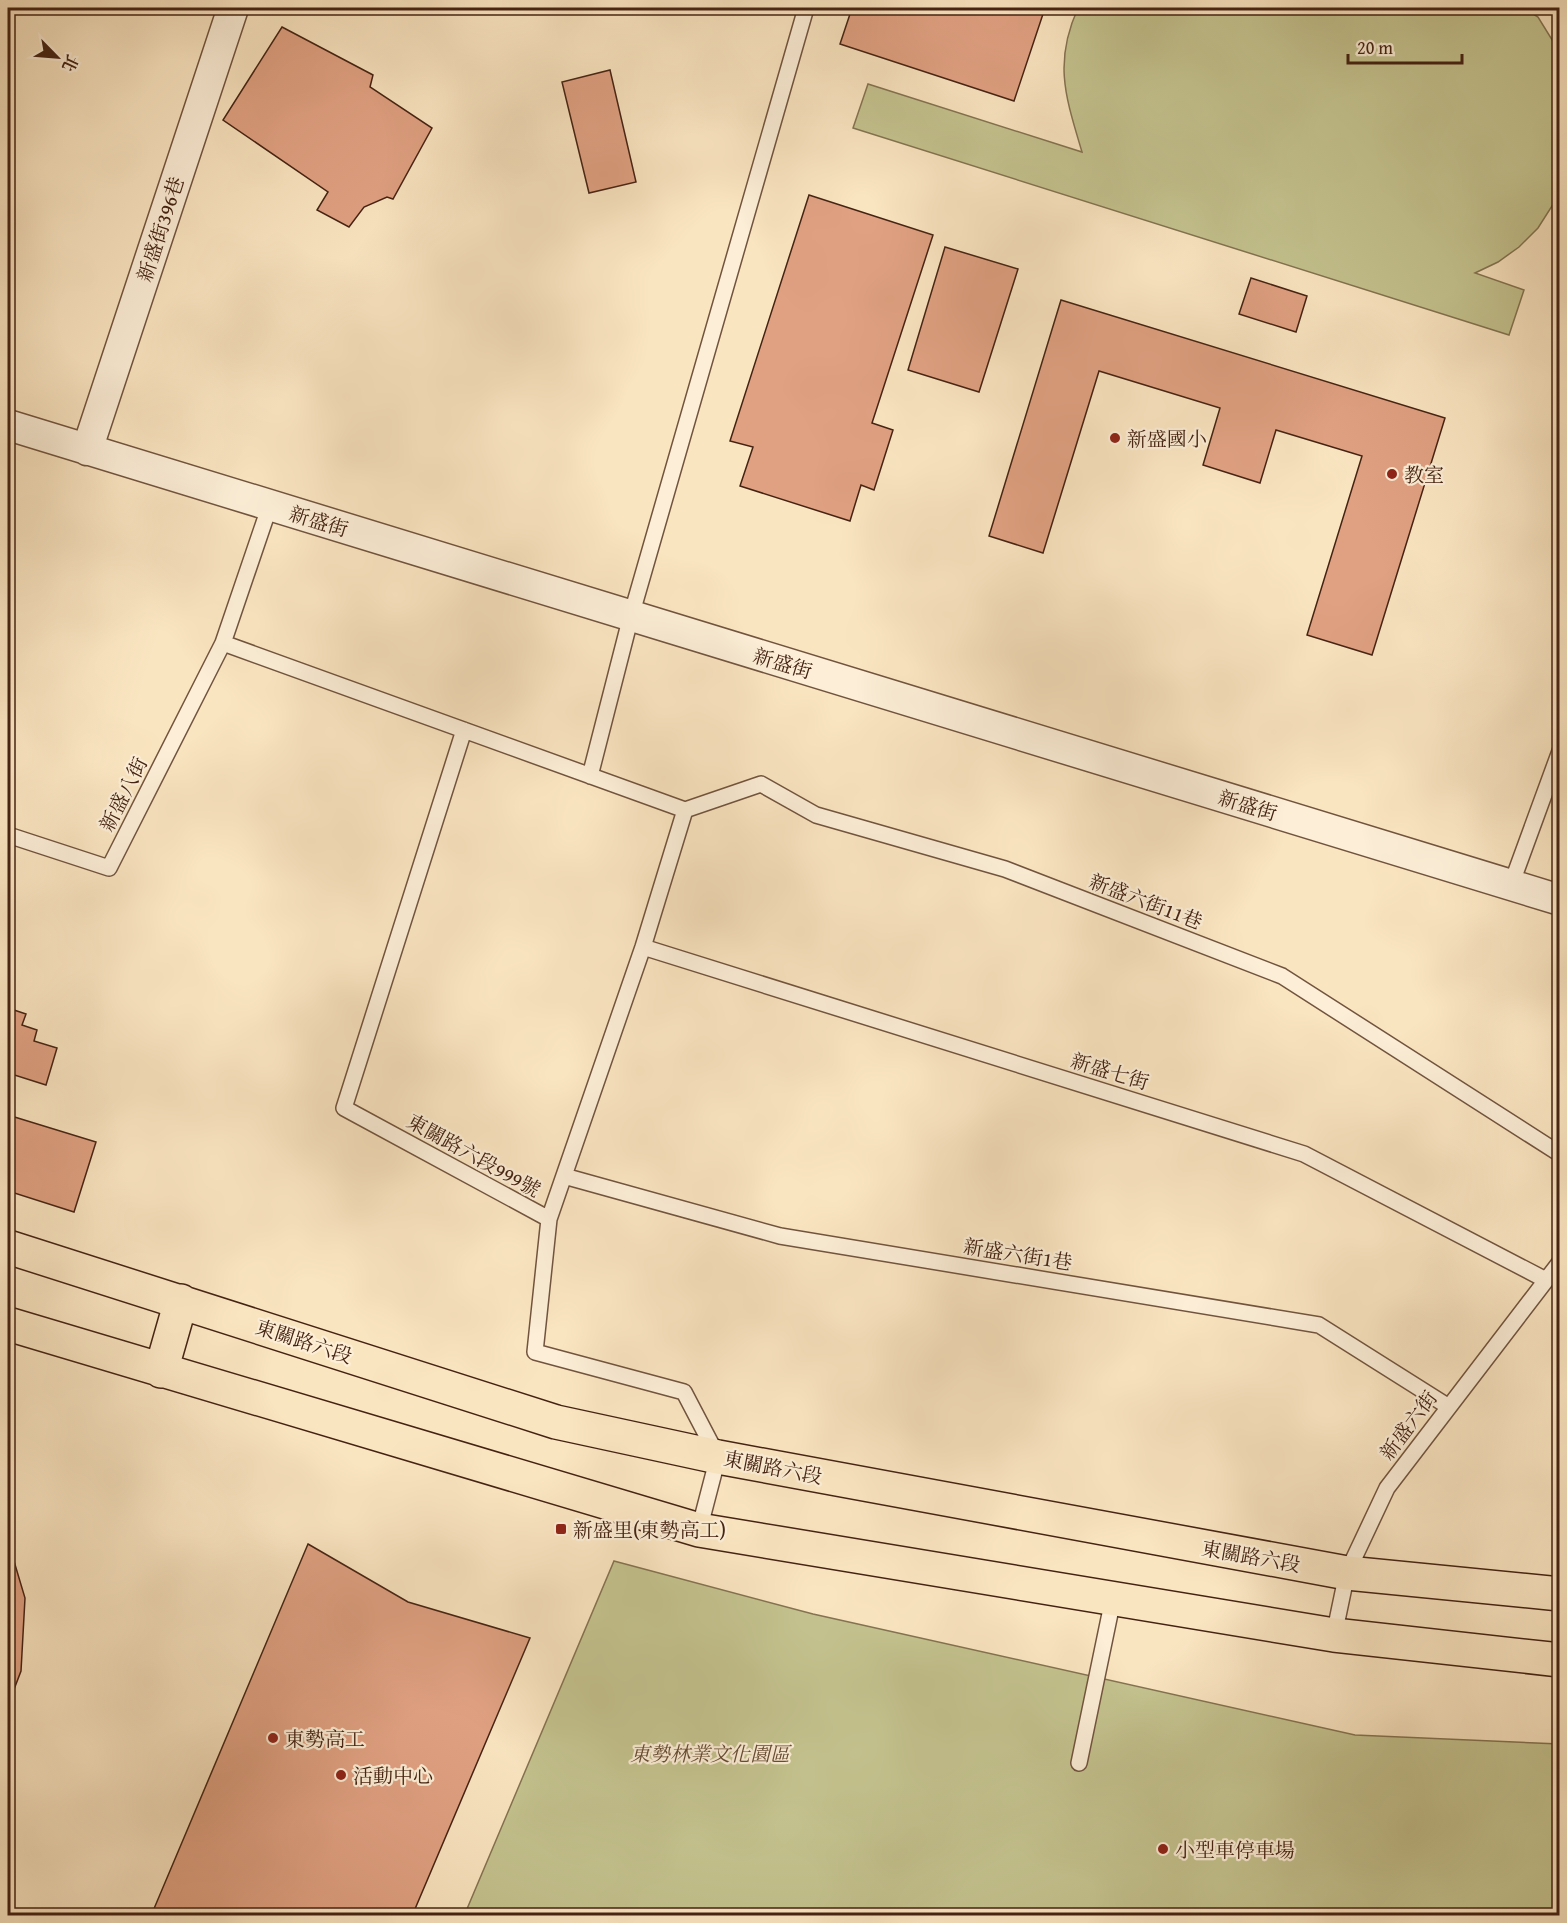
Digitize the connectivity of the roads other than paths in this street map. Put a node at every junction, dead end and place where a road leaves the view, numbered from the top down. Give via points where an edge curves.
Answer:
1 (233, 8) edge
2 (806, 8) edge
3 (8, 425) edge
4 (87, 450) junction
5 (270, 506) junction
6 (631, 616) junction
7 (223, 643) junction
8 (464, 730) junction
9 (1560, 751) edge
10 (590, 776) junction
11 (685, 810) junction
12 (8, 835) edge
13 (1511, 885) junction
14 (1560, 900) edge
15 (643, 947) junction
16 (1560, 1154) edge
17 (564, 1176) junction
18 (549, 1219) junction
19 (8, 1247) edge
20 (1560, 1262) edge
21 (1546, 1280) junction
22 (180, 1301) junction
23 (8, 1324) edge
24 (161, 1371) junction
25 (1449, 1407) junction
26 (718, 1457) junction
27 (699, 1530) junction
28 (1347, 1573) junction
29 (1560, 1594) edge
30 (1113, 1599) junction
31 (1334, 1635) junction
32 (1560, 1660) edge
33 (1078, 1763) dead end

1 - 4 street, 新盛街396巷
2 - 6 lane
3 - 4 street, 新盛街
4 - 5 street, 新盛街
5 - 6 street, 新盛街
5 - 7 lane
6 - 10 lane
6 - 13 street, 新盛街
7 - 8 lane
7 - 12 lane, 新盛八街 via 109,868
8 - 10 lane
8 - 18 lane, 東關路六段999號 via 344,1108
9 - 13 lane
10 - 11 lane
11 - 15 lane
11 - 16 lane, 新盛六街11巷 via 761,784 816,816 1005,868 1282,975
13 - 14 street, 新盛街
15 - 17 lane
15 - 21 lane, 新盛七街 via 1304,1154
17 - 18 lane
17 - 25 lane, 新盛六街1巷 via 780,1236 1319,1325
18 - 26 lane, 東關路六段999號 via 535,1352 684,1392
19 - 22 main road, 東關路六段
20 - 21 lane, 新盛六街
21 - 25 lane, 新盛六街
22 - 24 main road
22 - 26 main road, 東關路六段 via 556,1422
23 - 24 main road
24 - 27 main road
25 - 28 lane, 新盛六街 via 1387,1488
26 - 27 lane
26 - 28 main road, 東關路六段
27 - 30 main road
28 - 29 main road, 東關路六段
28 - 31 lane, 新盛六街
30 - 31 main road
30 - 33 lane
31 - 32 main road

